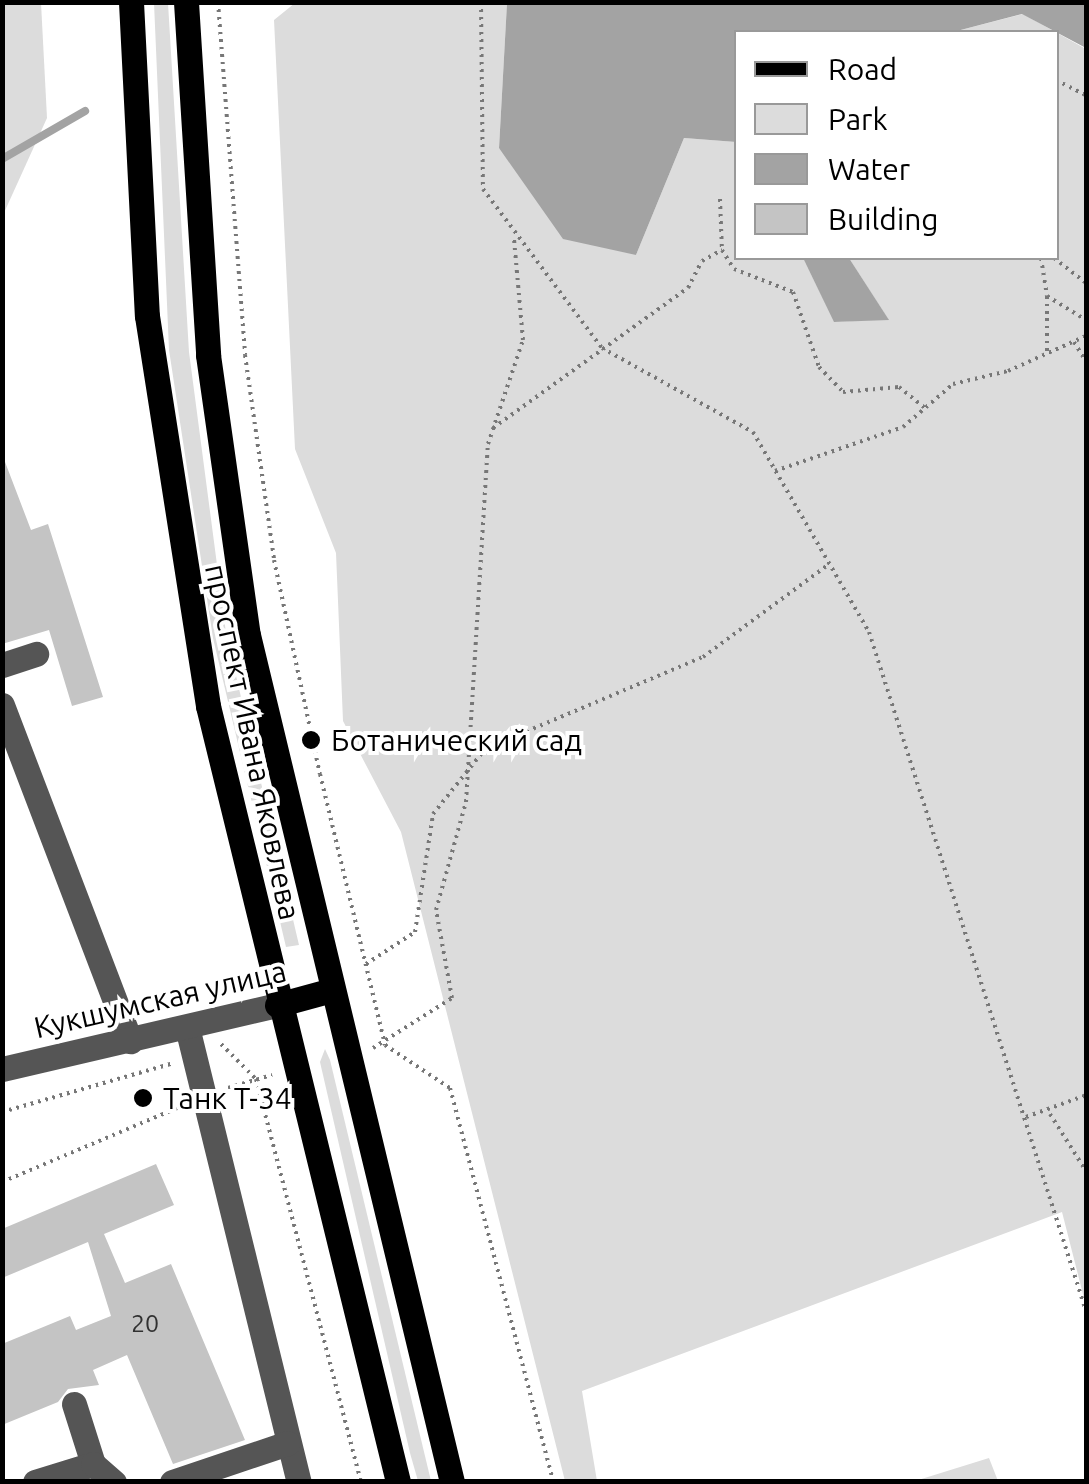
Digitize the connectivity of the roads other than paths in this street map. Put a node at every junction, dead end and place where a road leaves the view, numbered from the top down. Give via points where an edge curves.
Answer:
1 (131, 2) edge
2 (186, 2) edge
3 (36, 654) dead end
4 (2, 664) edge
5 (2, 705) edge
6 (332, 990) junction
7 (277, 1004) junction
8 (188, 1027) junction
9 (130, 1041) junction
10 (2, 1069) edge
11 (74, 1404) dead end
12 (288, 1443) junction
13 (93, 1464) junction
14 (35, 1482) edge
15 (114, 1482) edge
16 (172, 1482) edge
17 (299, 1482) edge
18 (398, 1482) edge
19 (452, 1482) edge

1 - 7 main road, проспект Ивана Яковлева via 147,316 172,504 208,706
2 - 6 main road, проспект Ивана Яковлева via 208,355 230,530 272,747
3 - 4 street
5 - 9 street
6 - 7 main road, Кукшумская улица
6 - 19 main road, проспект Ивана Яковлева
7 - 8 street, Кукшумская улица
7 - 18 main road, проспект Ивана Яковлева
8 - 9 street, Кукшумская улица
8 - 12 street
9 - 10 street, Кукшумская улица
11 - 13 street
12 - 16 street
12 - 17 street
13 - 14 street
13 - 15 street

